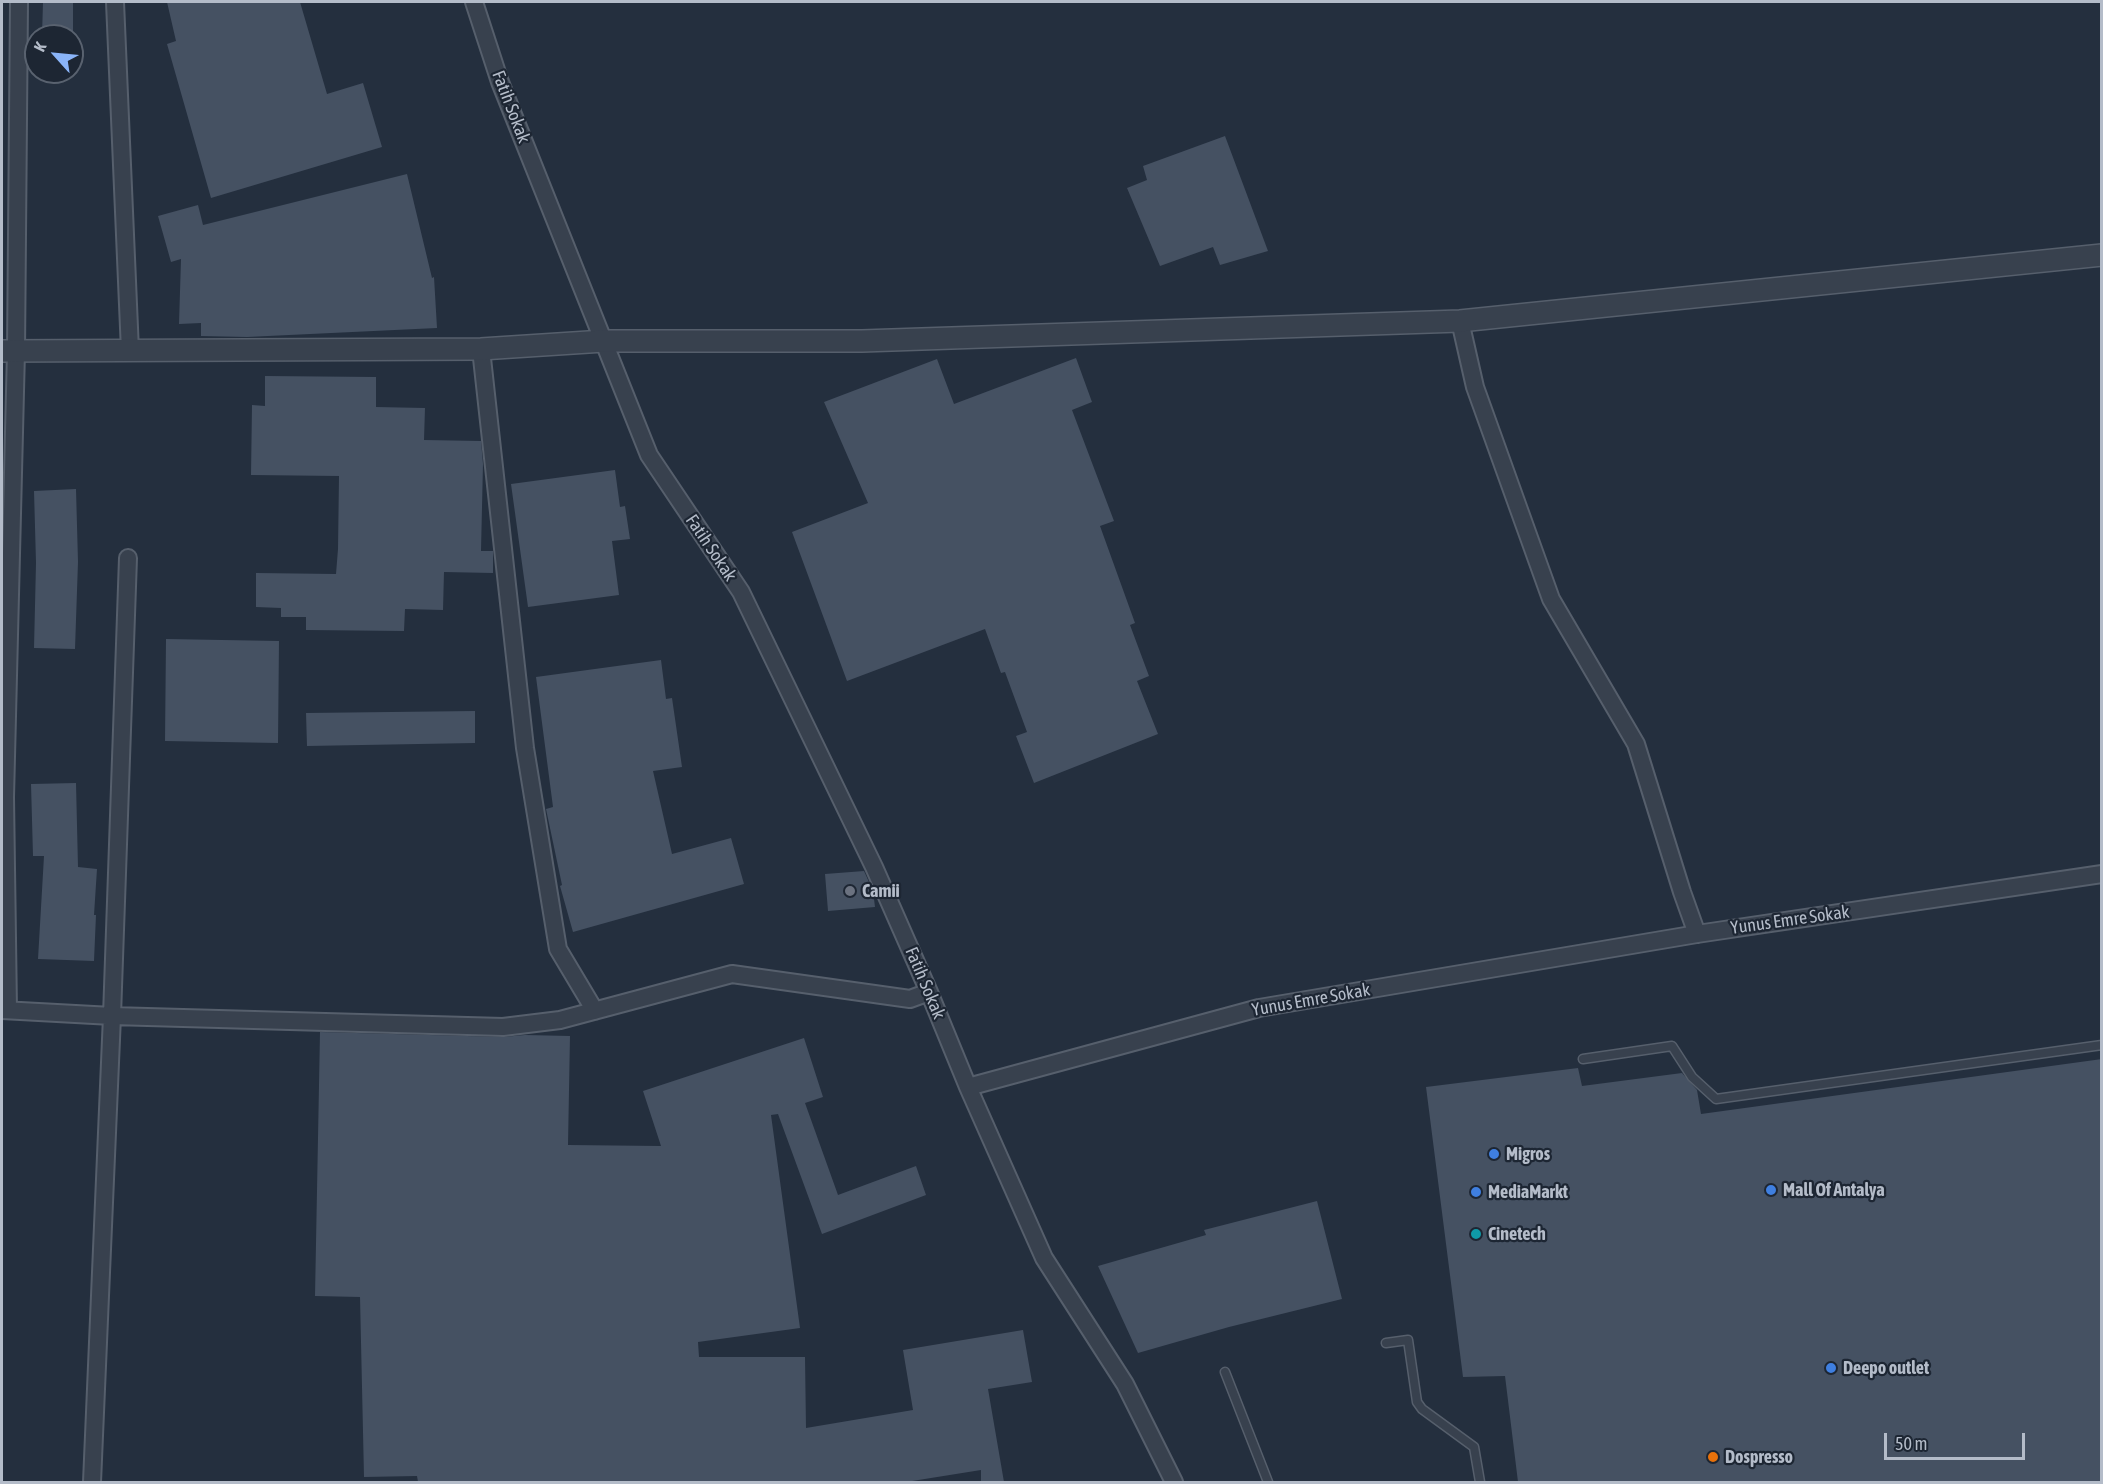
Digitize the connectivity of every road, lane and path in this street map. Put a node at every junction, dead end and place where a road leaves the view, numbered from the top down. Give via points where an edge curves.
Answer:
1 (19, 2) edge
2 (115, 2) edge
3 (474, 2) edge
4 (2102, 255) edge
5 (1460, 321) junction
6 (604, 341) junction
7 (481, 349) junction
8 (9, 351) edge
9 (130, 351) junction
10 (128, 558) dead end
11 (3, 797) edge
12 (2102, 874) edge
13 (1697, 934) junction
14 (929, 992) junction
15 (5, 1010) edge
16 (595, 1011) junction
17 (112, 1016) junction
18 (2102, 1046) edge
19 (1583, 1059) dead end
20 (968, 1087) junction
21 (1386, 1343) dead end
22 (1225, 1372) dead end
23 (92, 1482) edge
24 (1174, 1482) edge
25 (1268, 1482) edge
26 (1480, 1482) edge

1 - 8 street
2 - 9 street
3 - 6 street, Fatih Sokak via 500,82
4 - 5 street
5 - 6 street via 862,341
5 - 13 street via 1475,387 1551,599 1636,744
6 - 7 street
6 - 14 street, Fatih Sokak via 649,455 741,592 874,867
7 - 9 street
7 - 16 street via 525,748 558,949
8 - 9 street
8 - 11 street
10 - 17 street
11 - 15 street
12 - 13 street, Yunus Emre Sokak
13 - 20 street, Yunus Emre Sokak via 1259,1008
14 - 16 street via 910,999 732,974
14 - 20 street, Fatih Sokak
15 - 17 street
16 - 17 street via 503,1027
17 - 23 street
18 - 19 lane via 1716,1099 1692,1077 1672,1046
20 - 24 street via 1044,1258 1125,1384
21 - 26 lane via 1408,1340 1417,1402 1474,1446
22 - 25 lane

